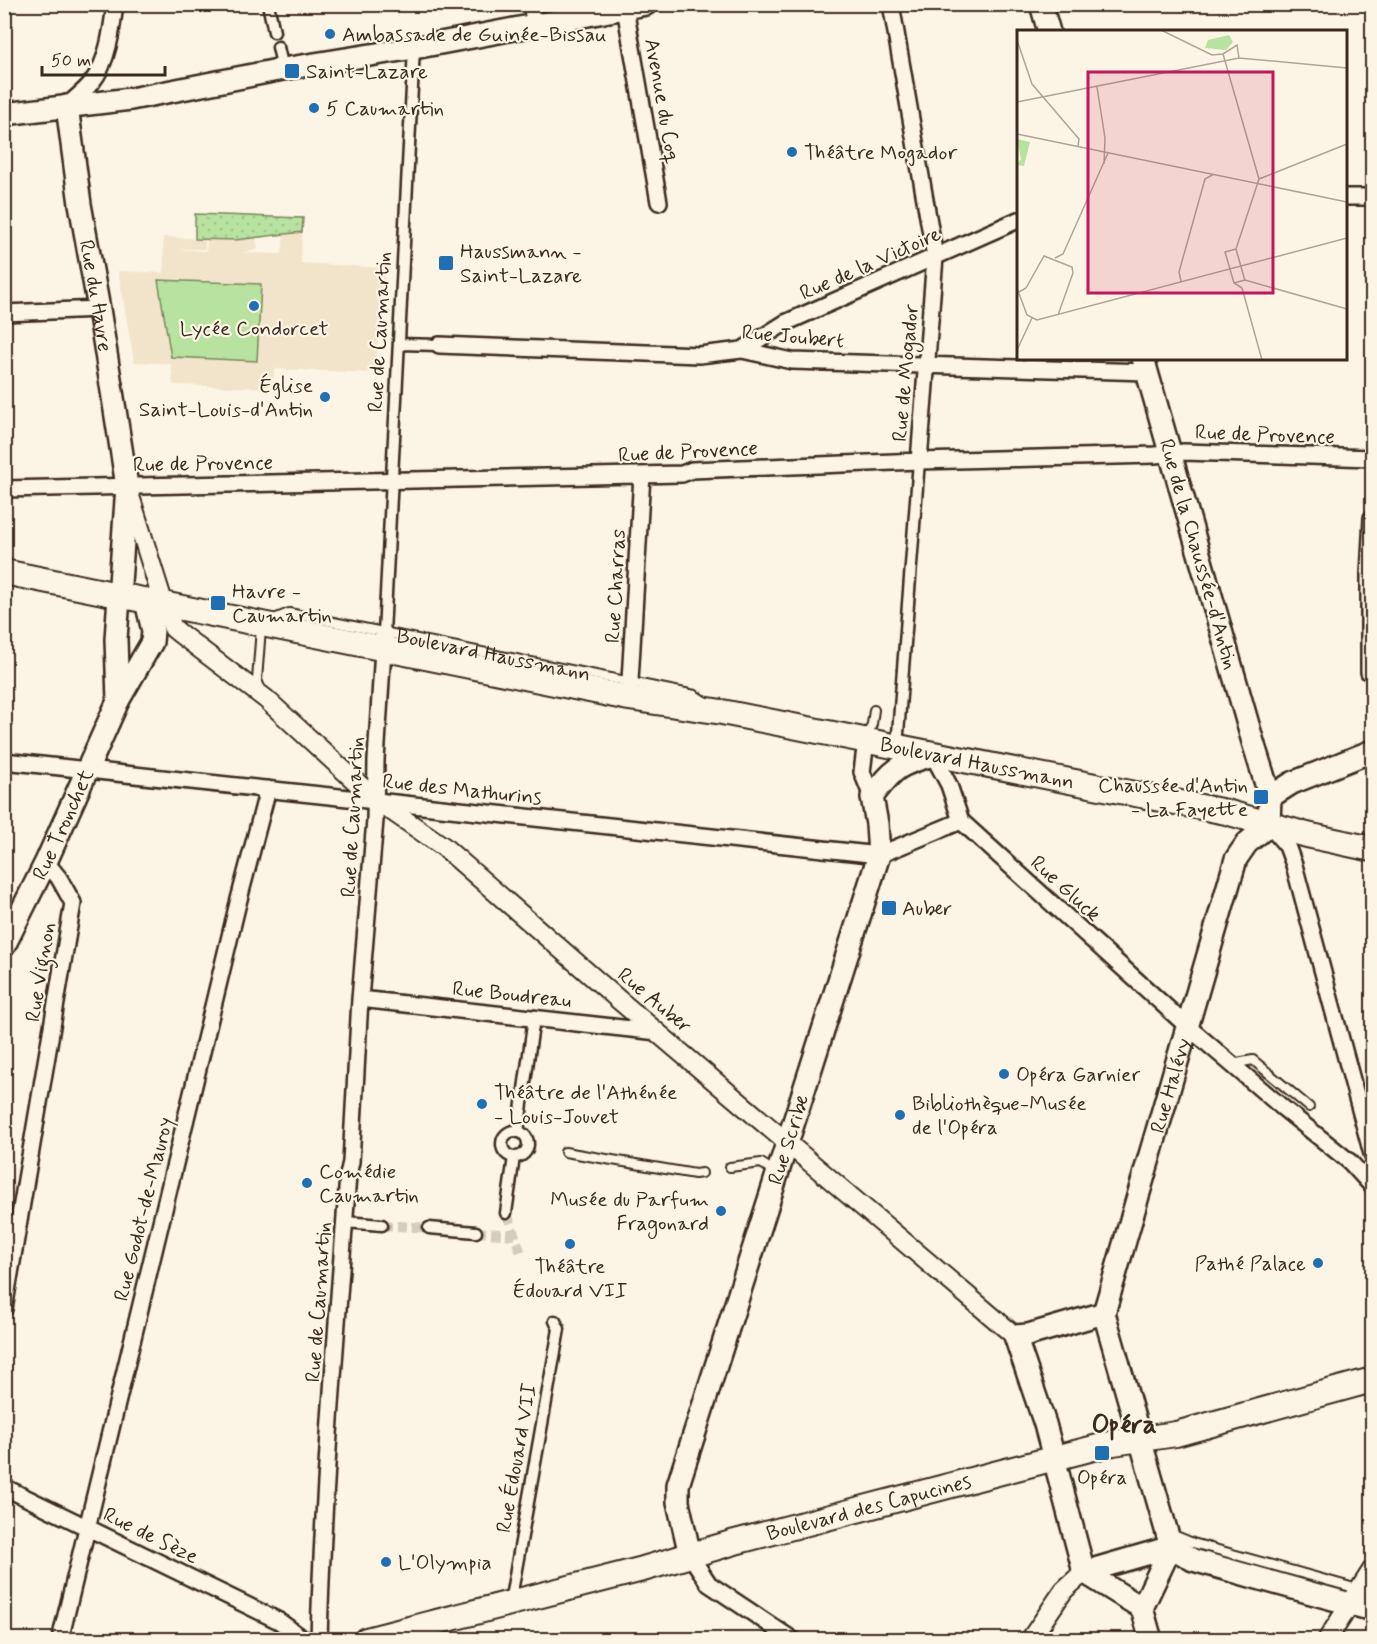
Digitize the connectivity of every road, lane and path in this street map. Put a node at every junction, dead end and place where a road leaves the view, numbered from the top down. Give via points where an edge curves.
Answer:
1 (115, 4) edge
2 (268, 4) edge
3 (531, 4) edge
4 (646, 4) edge
5 (891, 4) edge
6 (1041, 4) edge
7 (625, 8) junction
8 (535, 26) junction
9 (1048, 30) edge
10 (274, 32) dead end
11 (278, 48) dead end
12 (414, 48) junction
13 (283, 69) junction
14 (67, 106) junction
15 (5, 110) edge
16 (1347, 197) edge
17 (1372, 197) edge
18 (659, 202) dead end
19 (1017, 220) edge
20 (935, 257) junction
21 (99, 309) junction
22 (4, 313) edge
23 (399, 344) junction
24 (439, 345) joint
25 (742, 350) junction
26 (927, 365) junction
27 (1145, 365) edge
28 (1171, 454) junction
29 (1372, 458) edge
30 (919, 461) junction
31 (642, 475) junction
32 (392, 480) junction
33 (127, 486) junction
34 (4, 489) edge
35 (1372, 518) edge
36 (4, 572) edge
37 (119, 595) junction
38 (155, 603) junction
39 (261, 624) junction
40 (179, 633) junction
41 (384, 641) junction
42 (152, 642) junction
43 (1372, 673) edge
44 (629, 690) junction
45 (266, 699) junction
46 (118, 701) junction
47 (874, 710) dead end
48 (866, 741) junction
49 (897, 748) junction
50 (1372, 751) edge
51 (933, 755) junction
52 (4, 761) edge
53 (87, 769) junction
54 (268, 789) junction
55 (872, 797) junction
56 (1270, 797) junction
57 (376, 800) junction
58 (961, 821) junction
59 (1269, 825) junction
60 (1372, 849) edge
61 (879, 855) junction
62 (46, 862) junction
63 (4, 946) edge
64 (360, 999) junction
65 (534, 1018) junction
66 (1187, 1026) junction
67 (658, 1032) junction
68 (1232, 1064) junction
69 (1309, 1107) dead end
70 (518, 1131) junction
71 (787, 1143) junction
72 (565, 1152) dead end
73 (1372, 1154) edge
74 (514, 1157) junction
75 (730, 1167) dead end
76 (702, 1173) dead end
77 (777, 1173) junction
78 (1372, 1186) edge
79 (506, 1213) tunnel mouth
80 (345, 1222) junction
81 (382, 1225) tunnel mouth
82 (429, 1228) tunnel mouth
83 (476, 1232) tunnel mouth
84 (4, 1309) edge
85 (1104, 1313) junction
86 (555, 1321) dead end
87 (1015, 1336) junction
88 (1372, 1380) edge
89 (1141, 1439) junction
90 (1054, 1458) junction
91 (4, 1487) edge
92 (88, 1527) junction
93 (1169, 1540) junction
94 (690, 1555) junction
95 (1372, 1570) edge
96 (1084, 1572) junction
97 (1354, 1597) junction
98 (510, 1603) junction
99 (1142, 1608) junction
100 (1372, 1610) edge
101 (774, 1635) edge
102 (60, 1640) edge
103 (305, 1640) edge
104 (319, 1640) edge
105 (366, 1640) edge
106 (793, 1640) edge
107 (1030, 1640) edge
108 (1151, 1640) edge
109 (1327, 1640) edge

1 - 14 street via 99,72
2 - 10 street
3 - 8 street
4 - 7 main road
5 - 20 street, Rue de Mogador
6 - 9 main road
7 - 8 main road
7 - 18 street, Avenue du Coq
8 - 12 main road
11 - 13 street
12 - 13 main road
12 - 23 street, Rue de Caumartin
13 - 14 main road via 131,99
14 - 15 main road
14 - 21 main road, Rue du Havre
16 - 17 street
19 - 20 street, Rue de la Victoire
20 - 25 street, Rue de la Victoire via 780,326
20 - 26 street, Rue de Mogador
21 - 22 street
21 - 33 main road, Rue du Havre
23 - 24 street, Rue Joubert
23 - 32 street, Rue de Caumartin
24 - 25 street, Rue Joubert via 699,355
25 - 26 street, Rue Joubert via 792,361
26 - 27 street, Rue Joubert
26 - 30 street, Rue de Mogador
27 - 28 main road, Rue de la Chaussée-d'Antin
28 - 29 street, Rue de Provence
28 - 30 street, Rue de Provence
28 - 56 main road, Rue de la Chaussée-d'Antin
30 - 31 street, Rue de Provence
30 - 49 street, Rue de Mogador
31 - 32 street, Rue de Provence
31 - 44 street, Rue Charras
32 - 33 street, Rue de Provence
32 - 41 street, Rue de Caumartin
33 - 34 street, Rue de Provence
33 - 37 main road, Rue du Havre
33 - 38 street, Rue du Havre
35 - 43 street
36 - 37 main road, Boulevard Haussmann
37 - 38 main road, Boulevard Haussmann
37 - 46 main road, Rue Tronchet
38 - 39 main road, Boulevard Haussmann
38 - 40 street, Rue Auber
38 - 42 main road
39 - 41 main road, Boulevard Haussmann
39 - 45 lane, Rue Auber via 256,680
40 - 42 street via 159,636
40 - 45 street, Rue Auber
41 - 44 main road, Boulevard Haussmann
41 - 57 street, Rue de Caumartin
42 - 46 main road, Rue Tronchet
44 - 48 main road, Boulevard Haussmann
45 - 57 street, Rue Auber
46 - 53 main road, Rue Tronchet
47 - 48 lane
48 - 49 main road, Boulevard Haussmann
48 - 55 street via 862,772
49 - 51 main road, Boulevard Haussmann
50 - 56 main road via 1304,778
51 - 55 main road via 897,768
51 - 58 street via 949,785
51 - 59 main road, Boulevard Haussmann via 1226,812
52 - 53 street, Rue des Mathurins
53 - 54 street, Rue des Mathurins
53 - 62 main road, Rue Tronchet
54 - 57 street, Rue des Mathurins
54 - 92 street, Rue Godot-de-Mauroy
55 - 61 main road, Rue Scribe
56 - 59 main road, Rue de la Chaussée-d'Antin
57 - 61 street, Rue des Mathurins
57 - 64 street, Rue de Caumartin
57 - 67 street, Rue Auber via 444,847
58 - 61 street
58 - 66 street, Rue Gluck
59 - 60 main road, Boulevard Haussmann
59 - 66 main road, Rue Halévy via 1247,843 1236,859
59 - 73 street via 1287,846 1294,865
61 - 71 main road, Rue Scribe
62 - 63 main road, Rue Tronchet
62 - 84 street, Rue Vignon via 73,903
64 - 65 street, Rue Boudreau
64 - 80 street, Rue de Caumartin
65 - 67 street, Rue Boudreau
65 - 70 street
66 - 68 street, Rue Gluck
66 - 85 main road, Rue Halévy
67 - 71 street, Rue Auber
68 - 69 lane via 1253,1060
68 - 78 street, Rue Gluck via 1350,1162
70 - 74 street via 529,1144 523,1155
70 - 74 street via 506,1135 502,1143 504,1151
71 - 77 main road, Rue Scribe
71 - 87 street, Rue Auber
72 - 76 lane
74 - 79 street
75 - 77 lane via 761,1163
77 - 94 main road, Rue Scribe via 678,1485
80 - 81 street
80 - 104 street, Rue de Caumartin
82 - 83 street
85 - 87 main road
85 - 89 main road
86 - 98 street, Rue Édouard VII via 559,1329
87 - 90 main road
88 - 89 main road, Boulevard des Capucines via 1176,1434
89 - 90 main road, Boulevard des Capucines
89 - 93 main road
90 - 94 main road, Boulevard des Capucines
90 - 96 main road
91 - 92 street, Rue de Sèze
92 - 102 street, Rue Godot-de-Mauroy
92 - 103 street, Rue de Sèze via 279,1621
93 - 96 main road
93 - 97 main road via 1194,1560
93 - 99 main road
94 - 98 main road, Boulevard des Capucines
94 - 101 street via 709,1584
95 - 97 street
96 - 99 main road
96 - 107 street via 1064,1590
97 - 100 main road
97 - 109 street
98 - 105 main road, Boulevard des Capucines
99 - 108 main road
101 - 106 street

